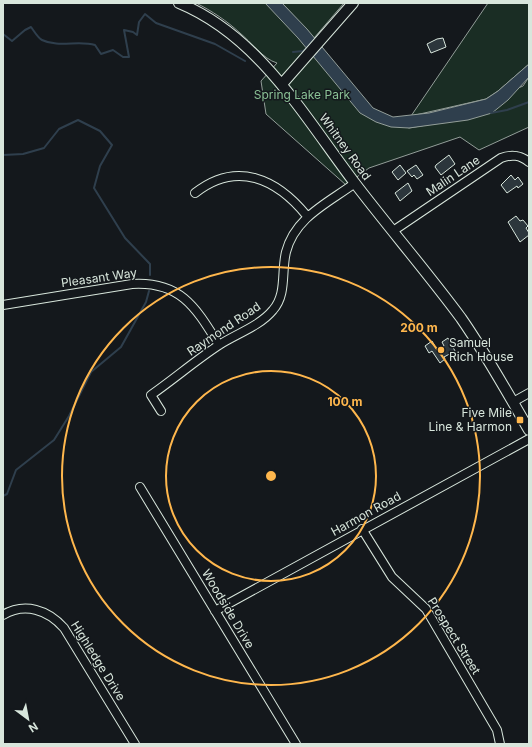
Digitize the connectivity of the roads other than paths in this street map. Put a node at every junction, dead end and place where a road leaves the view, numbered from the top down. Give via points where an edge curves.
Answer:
1 (179, 3) edge
2 (353, 3) edge
3 (282, 84) junction
4 (529, 162) edge
5 (355, 183) junction
6 (195, 194) dead end
7 (307, 216) junction
8 (393, 230) junction
9 (3, 305) edge
10 (219, 345) junction
11 (529, 393) edge
12 (513, 402) junction
13 (161, 411) dead end
14 (529, 430) edge
15 (529, 439) edge
16 (140, 486) dead end
17 (362, 529) junction
18 (215, 611) junction
19 (3, 615) edge
20 (135, 744) edge
21 (296, 744) edge
22 (500, 744) edge

1 - 3 main road, Whitney Road via 221,26
2 - 3 main road
3 - 5 main road, Whitney Road
4 - 8 street, Malin Lane via 513,155 502,158
5 - 7 street, Raymond Road
5 - 8 main road, Whitney Road
6 - 7 street via 209,184 226,177 252,177 281,190
7 - 10 street, Raymond Road via 288,244 278,304 262,320
8 - 12 main road, Whitney Road via 474,338
9 - 10 street, Pleasant Way via 132,284 153,284 174,290 190,301
10 - 13 street, Raymond Road via 151,395
11 - 12 street
12 - 14 main road, Whitney Road
15 - 17 street, Harmon Road
16 - 18 street, Woodside Drive
17 - 18 street, Harmon Road
17 - 22 street, Prospect Street via 392,576 426,609 497,730
18 - 21 street, Woodside Drive
19 - 20 street, Highledge Drive via 30,609 43,612 55,619 64,628

